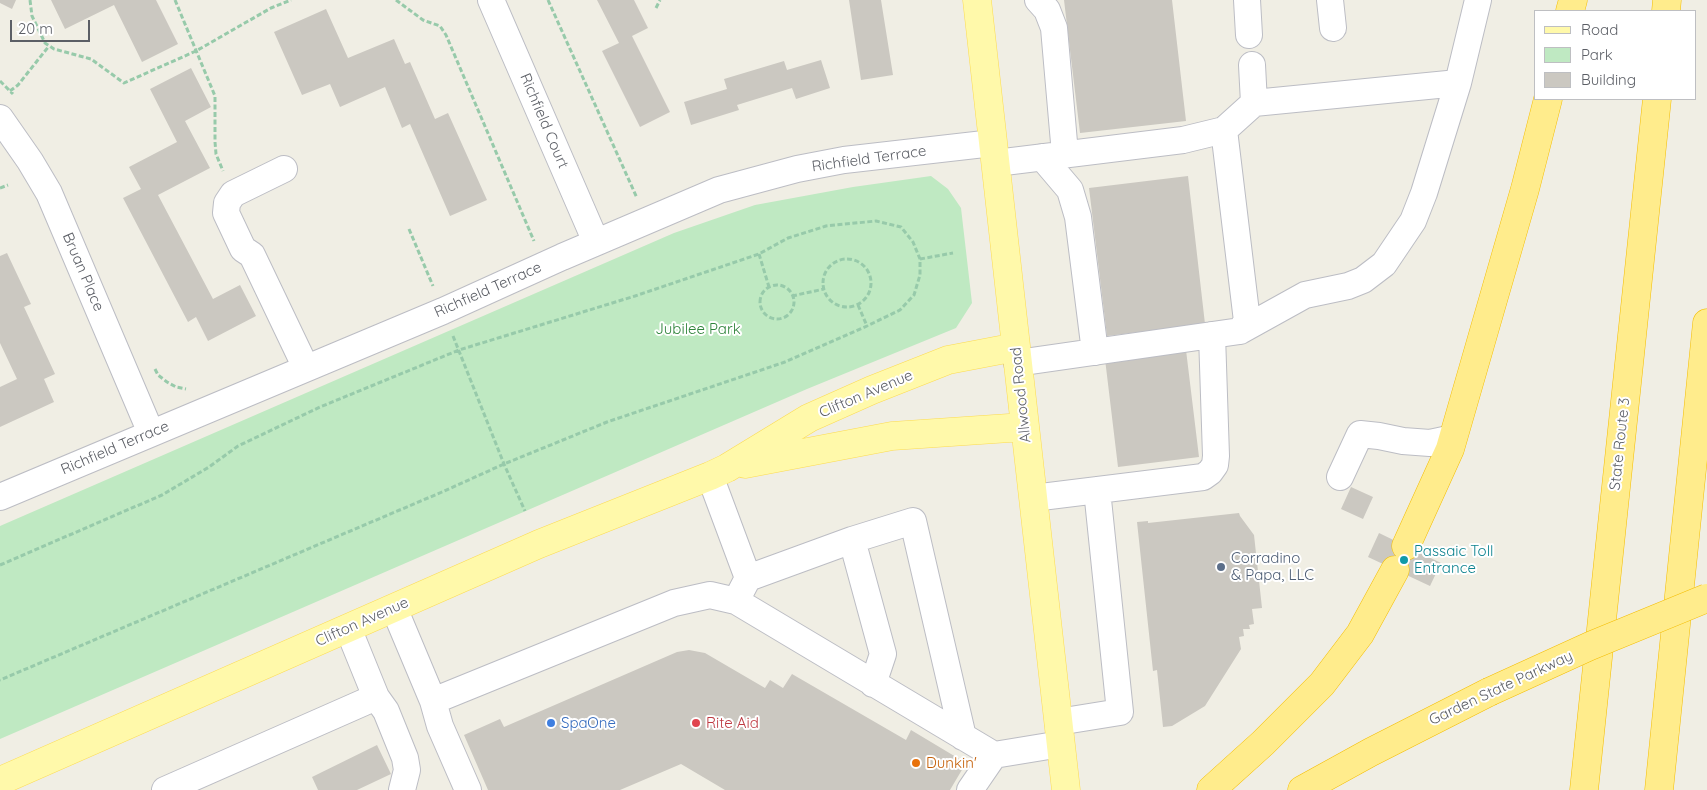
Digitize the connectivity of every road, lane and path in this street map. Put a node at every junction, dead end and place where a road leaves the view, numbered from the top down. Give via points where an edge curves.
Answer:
1 (30, 0) edge
2 (175, 0) edge
3 (291, 0) edge
4 (396, 0) edge
5 (491, 0) edge
6 (548, 0) edge
7 (660, 0) edge
8 (977, 0) edge
9 (1038, 0) edge
10 (1247, 0) edge
11 (1330, 0) edge
12 (1478, 0) edge
13 (656, 8) dead end
14 (1333, 28) dead end
15 (1249, 35) dead end
16 (49, 46) junction
17 (196, 51) junction
18 (1252, 65) dead end
19 (0, 81) edge
20 (1458, 83) junction
21 (10, 91) junction
22 (17, 98) dead end
23 (1548, 100) edge
24 (1657, 100) edge
25 (1254, 103) junction
26 (3, 107) edge
27 (1224, 130) junction
28 (994, 153) junction
29 (1054, 156) junction
30 (284, 169) dead end
31 (8, 185) dead end
32 (0, 188) edge
33 (234, 194) junction
34 (647, 220) junction
35 (409, 228) dead end
36 (596, 242) junction
37 (953, 253) dead end
38 (759, 254) junction
39 (920, 259) junction
40 (544, 265) junction
41 (769, 287) junction
42 (824, 289) junction
43 (792, 296) junction
44 (858, 304) junction
45 (443, 312) junction
46 (1707, 324) edge
47 (868, 326) junction
48 (1240, 331) junction
49 (1212, 335) junction
50 (459, 350) junction
51 (1095, 352) junction
52 (1016, 355) junction
53 (155, 368) dead end
54 (306, 368) junction
55 (191, 389) dead end
56 (1024, 427) junction
57 (151, 433) junction
58 (1453, 438) junction
59 (504, 464) junction
60 (718, 472) junction
61 (1340, 477) dead end
62 (1107, 489) junction
63 (2, 490) edge
64 (1033, 498) junction
65 (526, 511) dead end
66 (852, 540) junction
67 (0, 565) edge
68 (748, 578) junction
69 (1707, 598) edge
70 (736, 602) junction
71 (394, 608) junction
72 (348, 628) junction
73 (0, 680) edge
74 (873, 684) junction
75 (376, 697) junction
76 (433, 701) junction
77 (1456, 708) junction
78 (1060, 733) junction
79 (963, 737) junction
80 (994, 754) junction
81 (0, 780) edge
82 (165, 790) edge
83 (402, 790) edge
84 (468, 790) edge
85 (970, 790) edge
86 (1066, 790) edge
87 (1211, 790) edge
88 (1302, 790) edge
89 (1326, 790) edge
90 (1584, 790) edge
91 (1660, 790) edge

1 - 16 path via 32,16
2 - 17 path
3 - 17 path
4 - 40 path via 423,20 440,26 446,35
5 - 36 street, Richfield Court
6 - 34 path
7 - 13 path
8 - 28 main road, Allwood Road
9 - 29 street via 1048,10 1054,28
10 - 15 street
11 - 14 street
12 - 20 street
16 - 17 path via 92,59 124,83
16 - 21 path
17 - 33 path via 215,96 216,154
18 - 25 street
19 - 21 path
20 - 25 street
20 - 48 street via 1416,214 1384,264 1363,280 1305,295
21 - 22 path
21 - 26 path
23 - 58 highway
24 - 90 highway, State Route 3
25 - 27 street
26 - 57 street, Bruan Place via 49,193
27 - 29 street, Richfield Terrace via 1183,140
27 - 48 street via 1246,321
28 - 29 street, Richfield Terrace
28 - 34 street, Richfield Terrace via 844,160 797,169 719,190
28 - 52 main road, Allwood Road
29 - 51 street via 1078,216
30 - 33 street
31 - 32 path
33 - 54 street via 227,203 226,213 242,249 252,255
34 - 36 street, Richfield Terrace
35 - 45 path
36 - 40 street, Richfield Terrace
37 - 39 path
38 - 39 path via 788,238 826,226 876,221 901,227 913,242
38 - 41 path
38 - 50 path
39 - 47 path via 920,275 914,294 900,310
40 - 45 street, Richfield Terrace
41 - 43 path via 780,286
41 - 43 path via 760,301 763,311 771,318 782,318 791,312
42 - 43 path
42 - 44 path via 835,304 842,307
42 - 44 path via 826,269 847,258 855,260 871,277 869,293
44 - 47 path
45 - 50 path
45 - 54 street, Richfield Terrace
46 - 91 highway
47 - 59 path via 785,362 607,422
48 - 49 street
49 - 51 street
49 - 62 street via 1215,465 1202,477
50 - 59 path
50 - 67 path via 312,411 238,446 162,495
51 - 52 street
52 - 56 main road, Allwood Road
52 - 60 main road, Clifton Avenue via 948,360 809,418
53 - 55 path via 158,375 176,387
54 - 57 street, Richfield Terrace
56 - 60 main road, Clifton Avenue via 892,436
56 - 64 main road, Allwood Road
57 - 63 street, Richfield Terrace
58 - 61 street via 1430,443 1360,434
58 - 87 highway via 1401,558 1360,634 1322,684
59 - 65 path
59 - 73 path
60 - 68 street
60 - 71 main road, Clifton Avenue via 539,544
62 - 64 street
62 - 78 street via 1120,712
64 - 78 main road, Allwood Road
66 - 68 street
66 - 74 street via 883,654
66 - 79 street via 913,521
68 - 70 street
69 - 77 highway, Garden State Parkway, bridge via 1590,646
70 - 74 street
70 - 76 street via 710,595 674,604
71 - 72 main road, Clifton Avenue
71 - 76 street
72 - 75 street
72 - 81 main road, Clifton Avenue
74 - 79 street
75 - 82 street
75 - 83 street via 386,711 405,758 407,770
76 - 84 street via 440,726
77 - 88 highway, Garden State Parkway
77 - 89 highway
78 - 80 street
78 - 86 main road, Allwood Road
79 - 80 street
80 - 85 street

